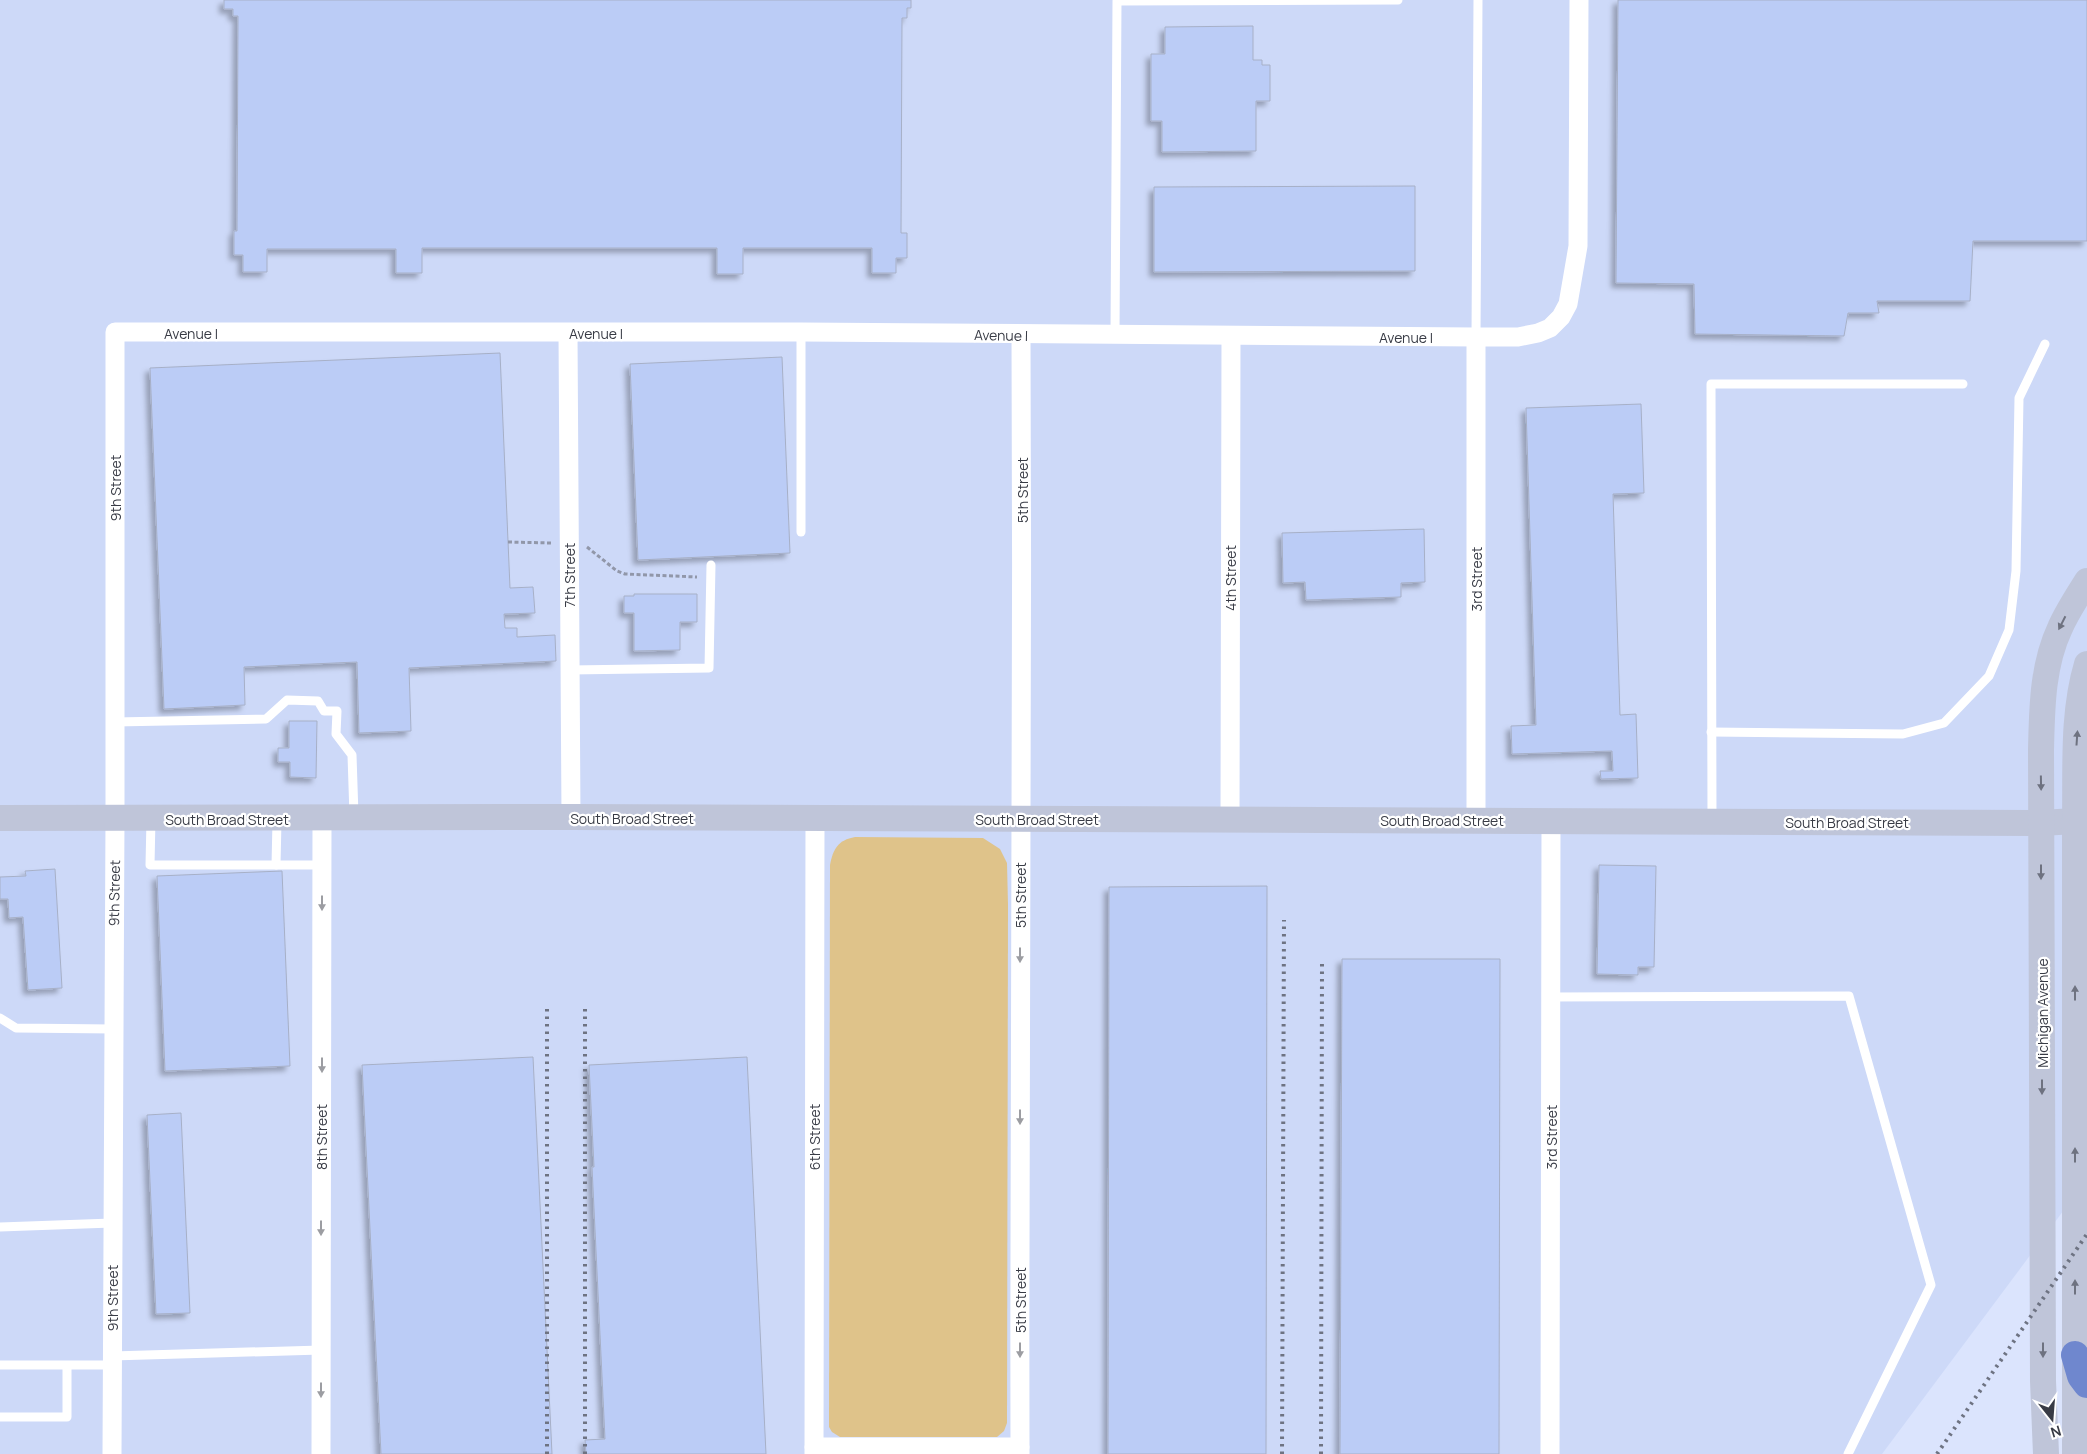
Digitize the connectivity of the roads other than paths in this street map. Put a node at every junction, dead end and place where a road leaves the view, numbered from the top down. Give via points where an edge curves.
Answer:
1 (1398, 0) edge
2 (1478, 0) edge
3 (1579, 0) edge
4 (115, 332) joint
5 (801, 332) junction
6 (568, 333) junction
7 (1021, 336) junction
8 (1115, 336) junction
9 (1231, 337) junction
10 (1476, 337) junction
11 (2045, 344) dead end
12 (1963, 384) dead end
13 (801, 532) dead end
14 (711, 565) dead end
15 (2087, 581) edge
16 (2087, 664) edge
17 (570, 670) junction
18 (115, 722) junction
19 (1710, 732) junction
20 (571, 817) junction
21 (0, 818) edge
22 (115, 818) junction
23 (151, 818) junction
24 (354, 818) junction
25 (276, 819) junction
26 (322, 819) junction
27 (815, 819) junction
28 (1020, 819) junction
29 (1230, 820) junction
30 (1476, 820) junction
31 (1551, 821) junction
32 (1712, 821) junction
33 (2074, 822) junction
34 (2041, 823) junction
35 (276, 865) junction
36 (322, 865) junction
37 (1552, 997) junction
38 (0, 1018) edge
39 (113, 1029) junction
40 (112, 1223) junction
41 (0, 1227) edge
42 (2075, 1345) junction
43 (321, 1350) junction
44 (112, 1360) junction
45 (0, 1365) edge
46 (67, 1366) junction
47 (2087, 1384) edge
48 (0, 1417) edge
49 (814, 1450) edge
50 (1020, 1451) edge
51 (112, 1454) edge
52 (321, 1454) edge
53 (1550, 1454) edge
54 (1848, 1454) edge
55 (2046, 1454) edge
56 (2075, 1454) edge

1 - 8 lane via 1117,1
2 - 10 lane
3 - 10 street, Avenue I via 1578,246 1568,304 1550,328 1538,333 1518,337
4 - 6 street, Avenue I
4 - 18 street, 9th Street
5 - 6 street, Avenue I
5 - 7 street, Avenue I
5 - 13 lane
6 - 17 street, 7th Street
7 - 8 street, Avenue I
7 - 28 street, 5th Street
8 - 9 street, Avenue I
9 - 10 street, Avenue I
9 - 29 street, 4th Street
10 - 30 street, 3rd Street
11 - 19 lane via 2019,398 2016,571 2009,630 1989,676 1944,723 1903,734
12 - 19 lane via 1711,384
14 - 17 lane via 709,668
15 -> 34 street, Michigan Avenue via 2059,630 2048,664 2043,697
33 -> 16 street via 2078,717
17 - 20 street, 7th Street
18 - 22 street, 9th Street
18 - 24 lane via 266,719 287,700 318,701 324,711 336,711 336,734 352,755
19 - 32 lane
20 - 24 street, South Broad Street
20 - 27 street, South Broad Street
21 - 22 street, South Broad Street
22 - 23 street, South Broad Street
22 - 39 street, 9th Street
23 - 25 street, South Broad Street
23 - 35 lane via 150,865
24 - 26 street, South Broad Street
25 - 26 street, South Broad Street
25 - 35 lane
26 - 36 street, 8th Street
27 - 28 street, South Broad Street
27 - 49 street, 6th Street
28 - 29 street, South Broad Street
28 -> 50 street, 5th Street
29 - 30 street, South Broad Street
30 - 31 street, South Broad Street
31 - 32 street, South Broad Street
31 - 37 street, 3rd Street
32 - 34 street, South Broad Street
33 - 34 street, South Broad Street
42 -> 33 street
34 -> 55 street, Michigan Avenue
35 - 36 lane
36 -> 43 street, 8th Street
37 - 53 street, 3rd Street
37 - 54 lane via 1849,996 1930,1285
38 - 39 lane via 16,1028
39 - 40 street, 9th Street
40 - 41 lane
40 - 44 street, 9th Street
42 - 47 highway
42 - 56 street
43 - 44 lane
43 -> 52 street, 8th Street
44 - 46 lane
44 - 51 street, 9th Street
45 - 46 lane
46 - 48 lane via 67,1418
49 - 50 street

